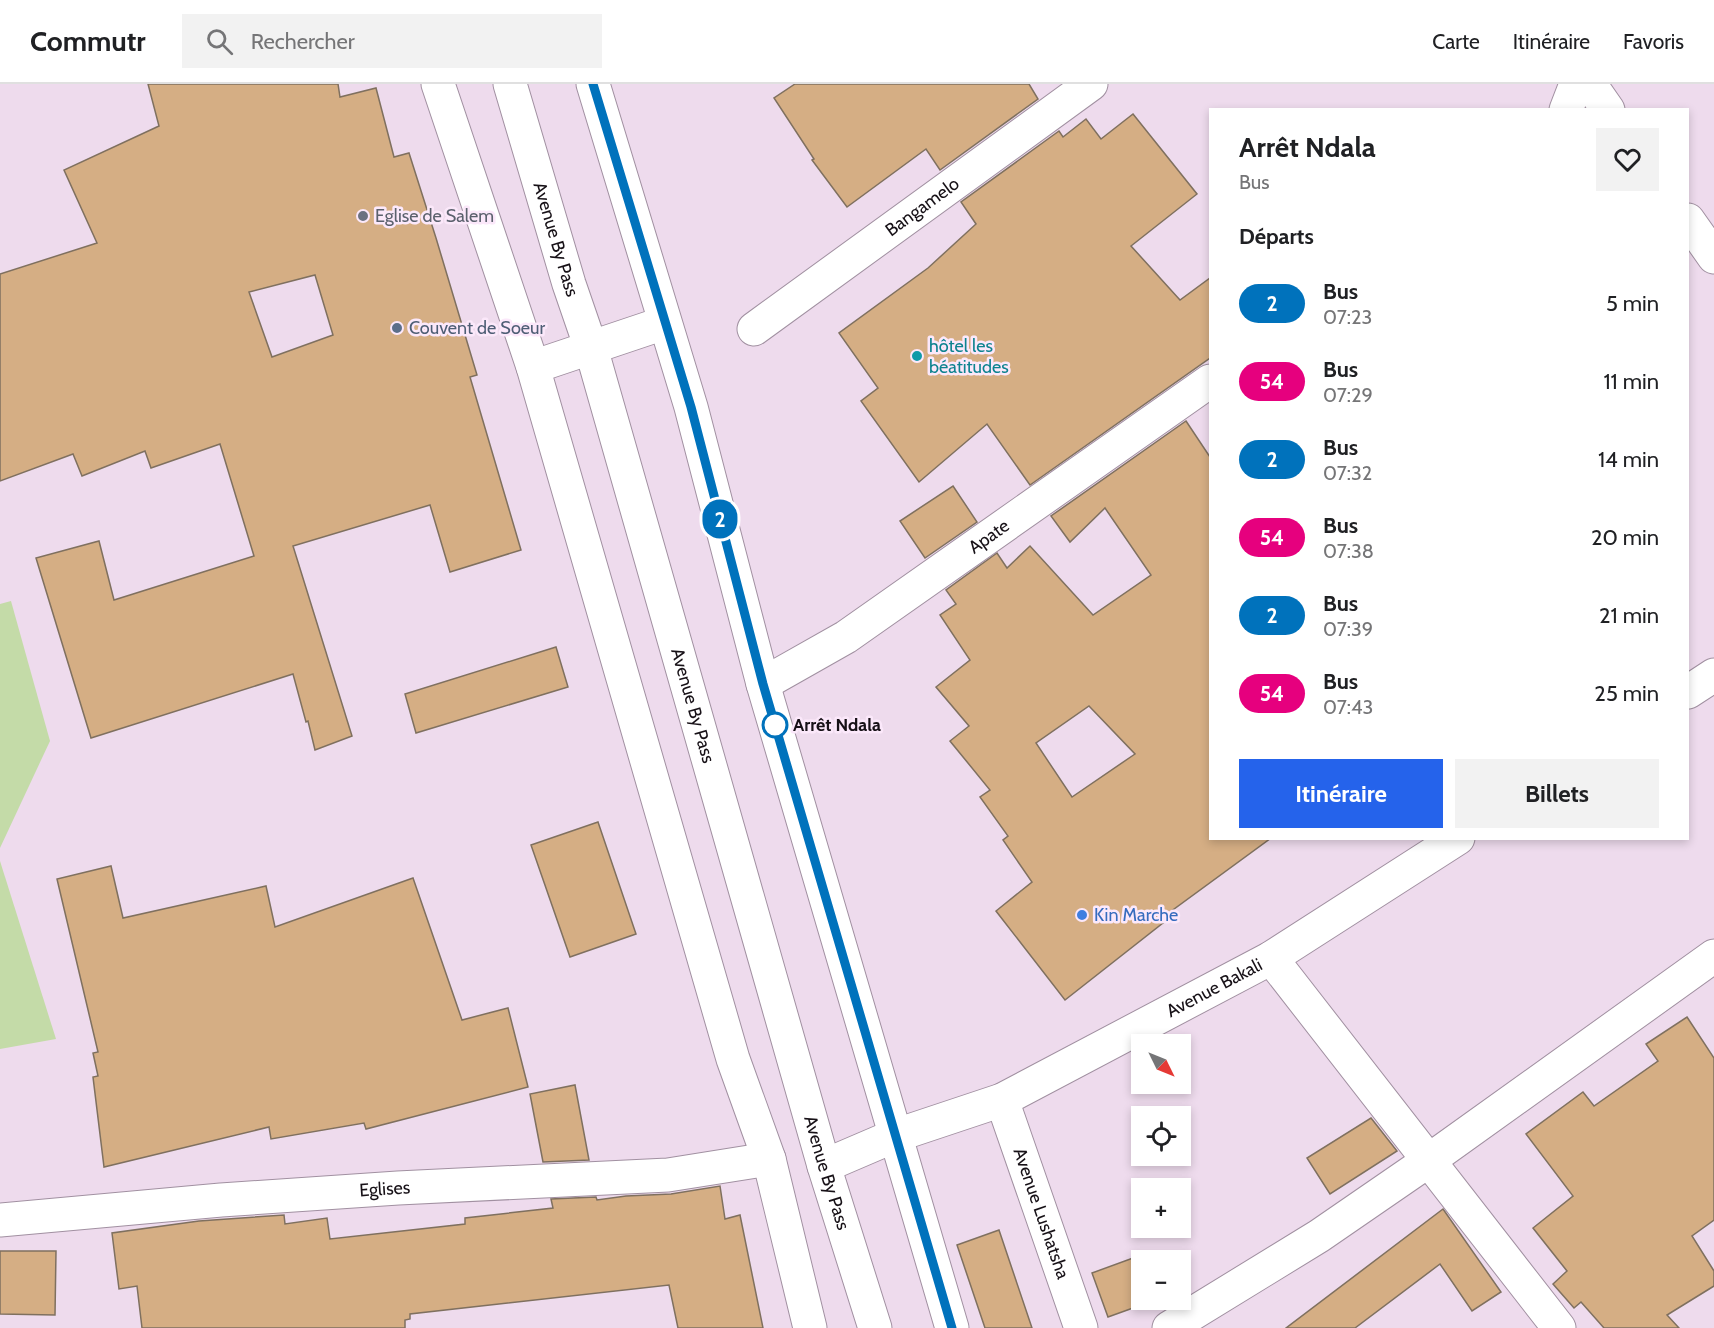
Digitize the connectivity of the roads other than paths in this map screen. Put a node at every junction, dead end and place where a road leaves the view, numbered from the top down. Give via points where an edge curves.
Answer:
1 (438, 84) edge
2 (510, 84) edge
3 (593, 84) edge
4 (1091, 84) edge
5 (1576, 84) edge
6 (1590, 84) edge
7 (1567, 108) edge
8 (1607, 108) edge
9 (1689, 221) edge
10 (1714, 257) edge
11 (664, 323) junction
12 (754, 328) dead end
13 (591, 348) junction
14 (533, 367) junction
15 (1209, 382) edge
16 (1714, 675) edge
17 (763, 684) junction
18 (1689, 691) edge
19 (1455, 840) edge
20 (1714, 956) edge
21 (1270, 958) junction
22 (1002, 1100) junction
23 (894, 1136) junction
24 (768, 1159) junction
25 (1428, 1161) junction
26 (824, 1166) junction
27 (0, 1220) edge
28 (810, 1328) edge
29 (874, 1328) edge
30 (952, 1328) edge
31 (1081, 1328) edge
32 (1169, 1328) edge
33 (1559, 1328) edge

1 - 14 main road
2 - 13 main road, Avenue By Pass
3 - 11 main road
4 - 12 main road, Bangamelo
5 - 7 main road
6 - 8 main road
9 - 10 main road
11 - 13 main road
11 - 17 main road via 691,407
13 - 14 main road
13 - 26 main road, Avenue By Pass
14 - 24 main road via 733,1059
15 - 17 main road, Apate via 846,637
16 - 18 main road
17 - 23 main road
19 - 21 main road, Avenue Bakali
20 - 25 main road
21 - 22 main road, Avenue Bakali
21 - 25 main road
22 - 23 main road, Avenue Bakali
22 - 31 main road, Avenue Lushatsha
23 - 26 main road, Avenue Bakali
23 - 30 main road
24 - 27 main road, Eglises via 668,1174 221,1200
24 - 28 main road
25 - 32 main road via 1319,1236
25 - 33 main road
26 - 29 main road, Avenue By Pass

